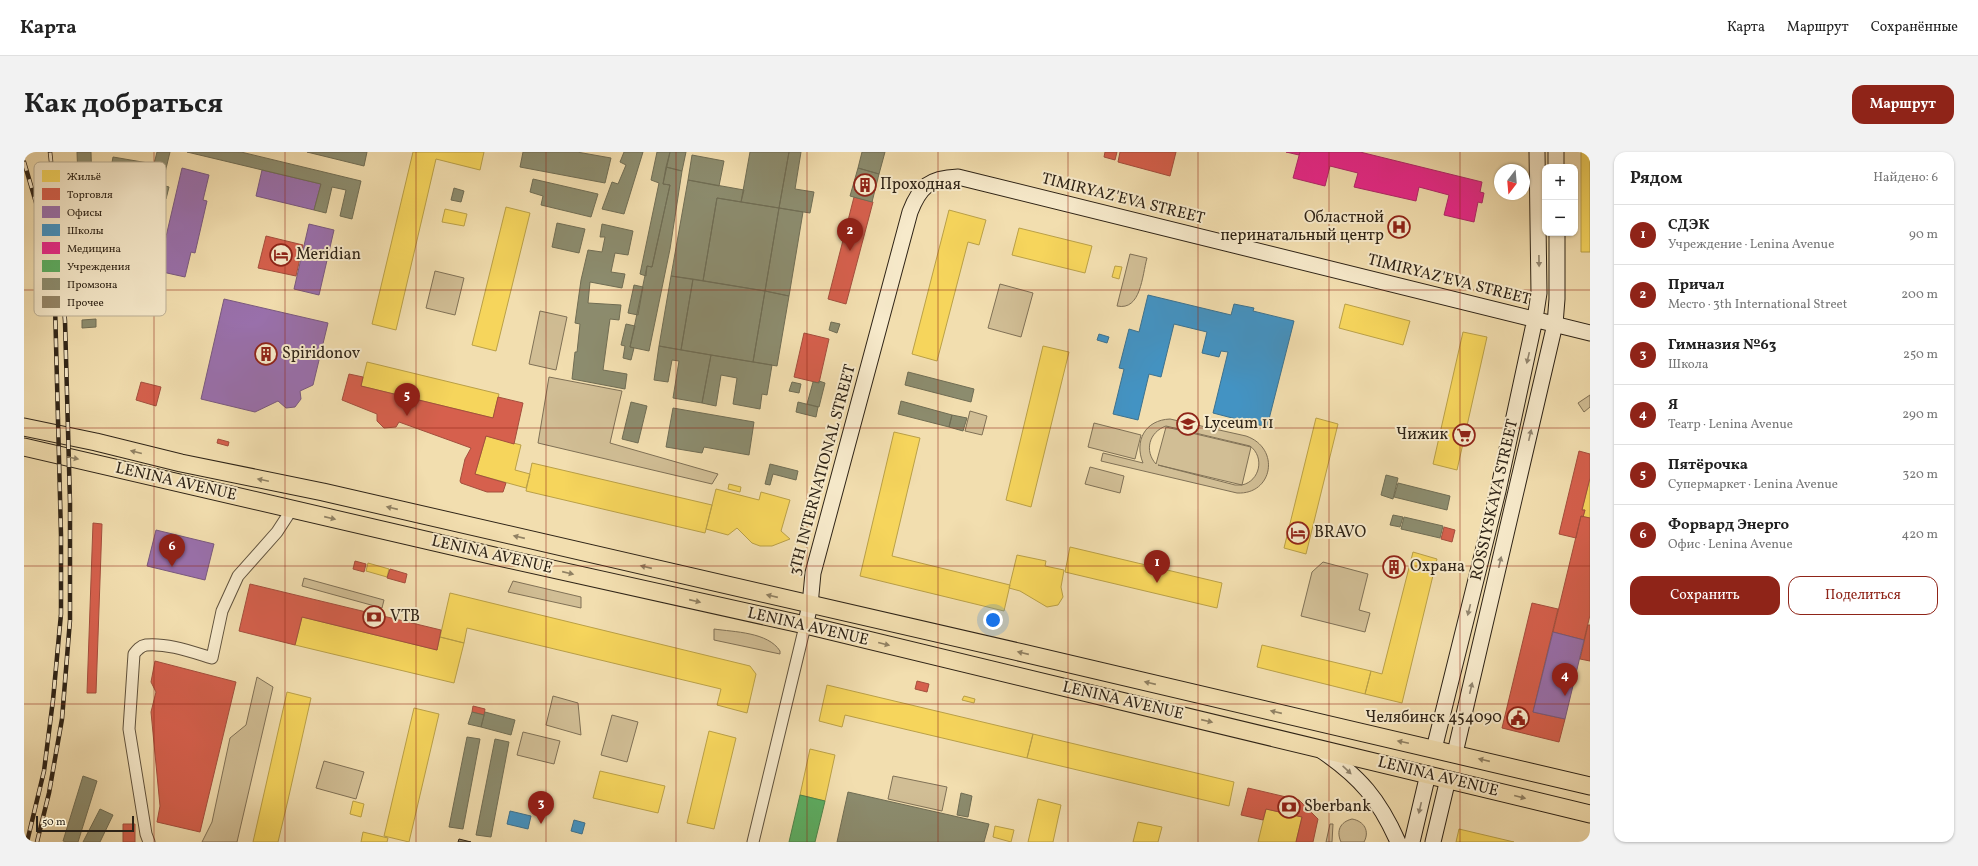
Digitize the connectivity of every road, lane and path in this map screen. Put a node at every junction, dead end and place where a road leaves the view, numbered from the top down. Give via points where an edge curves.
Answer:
1 (1538, 152) edge
2 (1556, 152) edge
3 (1556, 164) edge
4 (927, 184) joint
5 (1557, 236) edge
6 (1535, 319) junction
7 (1555, 324) junction
8 (1590, 333) edge
9 (27, 425) edge
10 (24, 447) edge
11 (301, 488) junction
12 (292, 509) junction
13 (810, 605) junction
14 (805, 626) junction
15 (1316, 747) junction
16 (1434, 749) junction
17 (1455, 753) junction
18 (1428, 774) junction
19 (1448, 779) junction
20 (1590, 786) edge
21 (1590, 814) edge
22 (149, 842) edge
23 (753, 842) edge
24 (1398, 842) edge
25 (1412, 842) edge
26 (1433, 842) edge

1 -> 6 main road, ROSSIYSKAYA STREET via 1539,293
2 - 3 main road
4 - 6 main road, TIMIRYAZ'EVA STREET via 941,178 958,177
4 - 13 main road, 3TH INTERNATIONAL STREET via 916,195 910,212 813,573
5 - 7 main road, ROSSIYSKAYA STREET
6 - 7 main road, TIMIRYAZ'EVA STREET
6 -> 16 main road, ROSSIYSKAYA STREET via 1498,491
7 - 8 main road, TIMIRYAZ'EVA STREET
17 -> 7 main road, ROSSIYSKAYA STREET
11 -> 9 main road, LENINA AVENUE via 181,463
10 -> 12 main road, LENINA AVENUE
11 - 12 main road
13 -> 11 main road, LENINA AVENUE
12 -> 14 main road, LENINA AVENUE
12 - 22 street via 277,532 238,576 222,611 212,658 174,648 146,645 134,654 129,729
13 - 14 main road, 3TH INTERNATIONAL STREET
16 -> 13 main road, LENINA AVENUE
14 -> 15 main road, LENINA AVENUE
14 - 23 street, 3TH INTERNATIONAL STREET
15 - 18 main road, LENINA AVENUE
15 -> 24 main road via 1340,763 1376,799
16 - 17 main road, LENINA AVENUE
16 - 18 main road, ROSSIYSKAYA STREET
17 - 19 main road, ROSSIYSKAYA STREET
20 -> 17 main road, LENINA AVENUE
18 - 19 main road, LENINA AVENUE
18 -> 25 main road, ROSSIYSKAYA STREET
19 -> 21 main road, LENINA AVENUE
19 - 26 main road, ROSSIYSKAYA STREET

